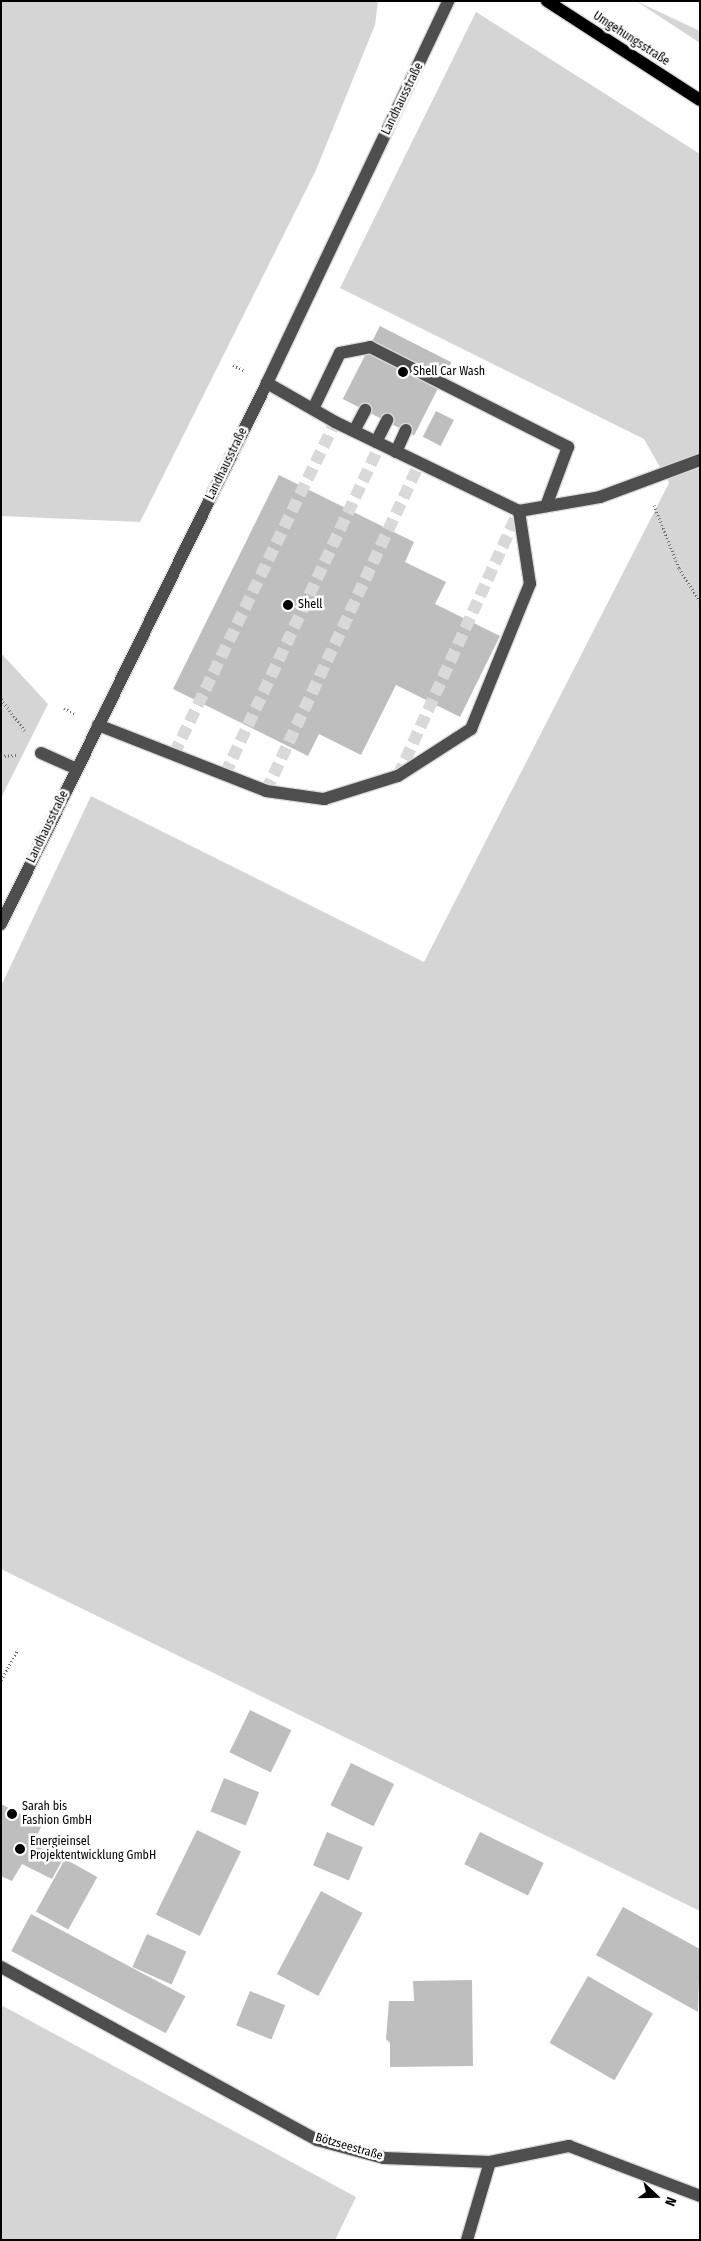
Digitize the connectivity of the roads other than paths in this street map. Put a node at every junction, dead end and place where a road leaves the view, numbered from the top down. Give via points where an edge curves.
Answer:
1 (448, 1) edge
2 (548, 1) edge
3 (700, 100) edge
4 (267, 383) junction
5 (312, 409) junction
6 (365, 410) dead end
7 (387, 420) dead end
8 (406, 430) dead end
9 (354, 431) junction
10 (376, 442) junction
11 (396, 452) junction
12 (700, 460) edge
13 (546, 506) junction
14 (519, 510) junction
15 (98, 725) junction
16 (41, 753) road end
17 (77, 769) junction
18 (1, 924) edge
19 (1, 1967) edge
20 (490, 2162) junction
21 (700, 2196) edge
22 (466, 2240) edge

1 - 4 street, Landhausstraße
2 - 3 main road, Umgehungsstraße
4 - 5 street
4 - 15 street, Landhausstraße
5 - 9 street
5 - 13 street via 340,353 370,347 568,447
6 - 9 street
7 - 10 street
8 - 11 street
9 - 10 street
10 - 11 street
11 - 14 street
12 - 13 street via 600,497
13 - 14 street
14 - 15 street via 530,584 471,729 398,776 324,800 266,791
15 - 17 street, Landhausstraße
16 - 17 street
17 - 18 street, Landhausstraße
19 - 20 street, Bötzseestraße via 318,2140 384,2158
20 - 21 street, Bötzseestraße via 569,2146
20 - 22 street

